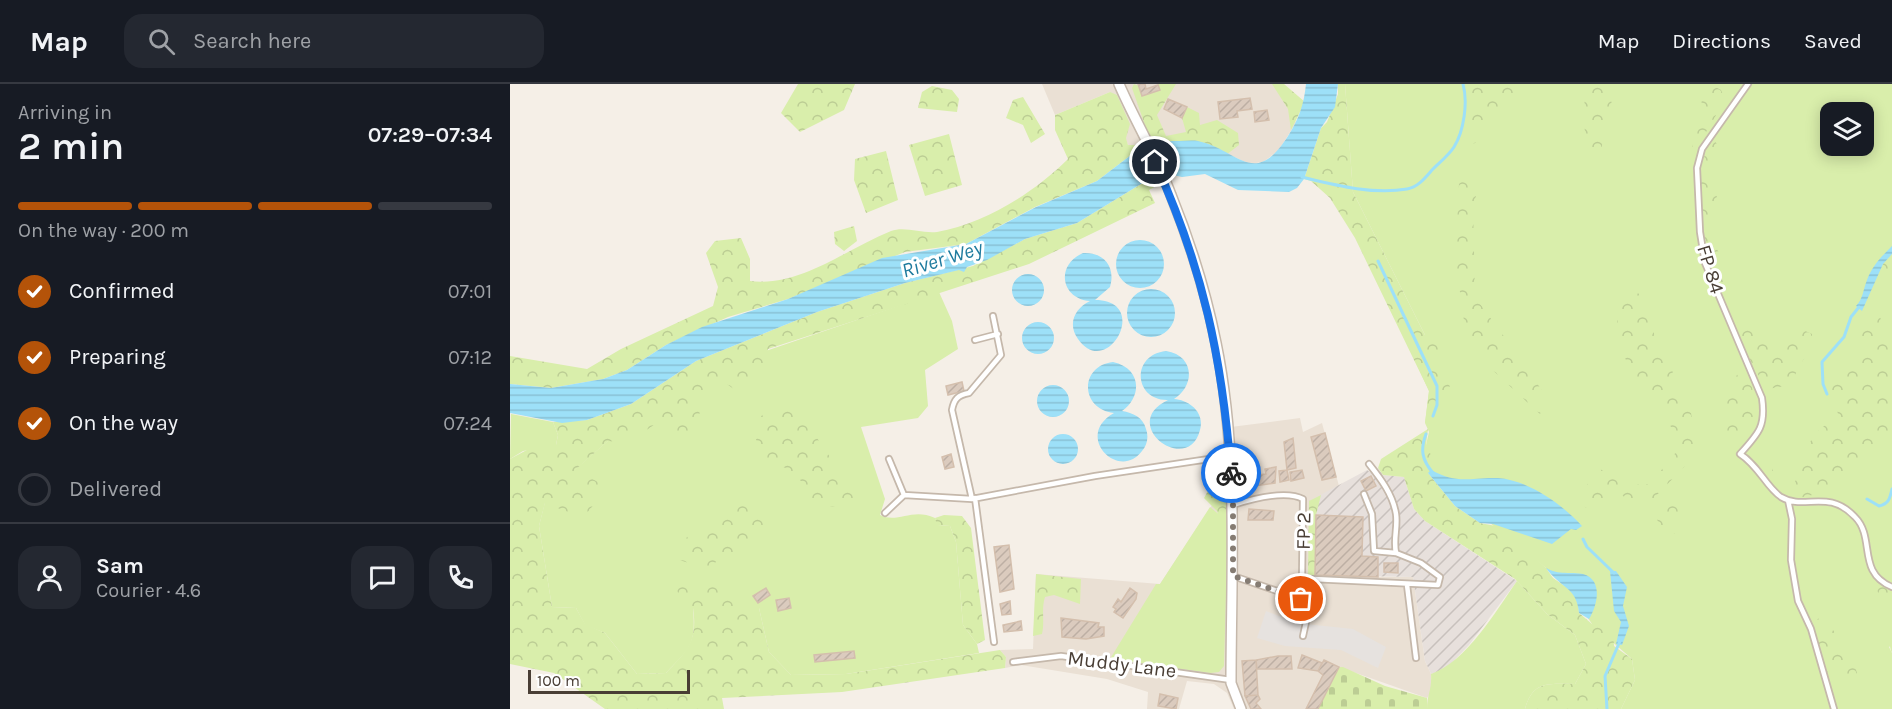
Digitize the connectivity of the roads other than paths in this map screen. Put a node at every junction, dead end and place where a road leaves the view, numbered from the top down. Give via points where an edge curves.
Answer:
1 (1119, 84) edge
2 (1748, 84) edge
3 (993, 316) dead end
4 (998, 334) junction
5 (975, 340) dead end
6 (1230, 456) junction
7 (889, 459) dead end
8 (1369, 464) dead end
9 (1364, 494) dead end
10 (904, 495) junction
11 (973, 499) junction
12 (1788, 500) junction
13 (1233, 505) junction
14 (885, 513) dead end
15 (1396, 552) junction
16 (1233, 576) junction
17 (1302, 580) junction
18 (1407, 585) junction
19 (1892, 587) edge
20 (1287, 592) junction
21 (1303, 636) dead end
22 (994, 642) dead end
23 (1416, 658) dead end
24 (1012, 662) dead end
25 (1231, 680) junction
26 (1241, 709) edge
27 (1834, 709) edge

1 - 6 street via 1171,195 1193,256 1216,342
2 - 12 lane, FP 84 via 1702,149 1697,168 1701,243 1705,264 1762,398 1765,419 1740,454 1754,462 1775,491
3 - 4 lane
4 - 5 lane
4 - 11 lane via 1001,355 969,393 954,401 952,410
6 - 11 lane
6 - 13 street
7 - 10 lane
8 - 15 lane via 1391,496 1397,516
9 - 15 lane via 1372,514 1374,551
10 - 11 lane
10 - 14 lane
11 - 22 lane
12 - 19 lane via 1824,499 1855,516 1864,528 1871,568
12 - 27 lane via 1798,601
13 - 16 street
13 - 17 lane, FP 2 via 1292,496 1304,499
15 - 18 lane via 1421,562 1440,577 1438,585
16 - 20 lane
16 - 25 street
17 - 18 lane
17 - 20 lane
18 - 23 lane
20 - 21 lane via 1306,605
24 - 25 lane, Muddy Lane via 1061,656
25 - 26 street

